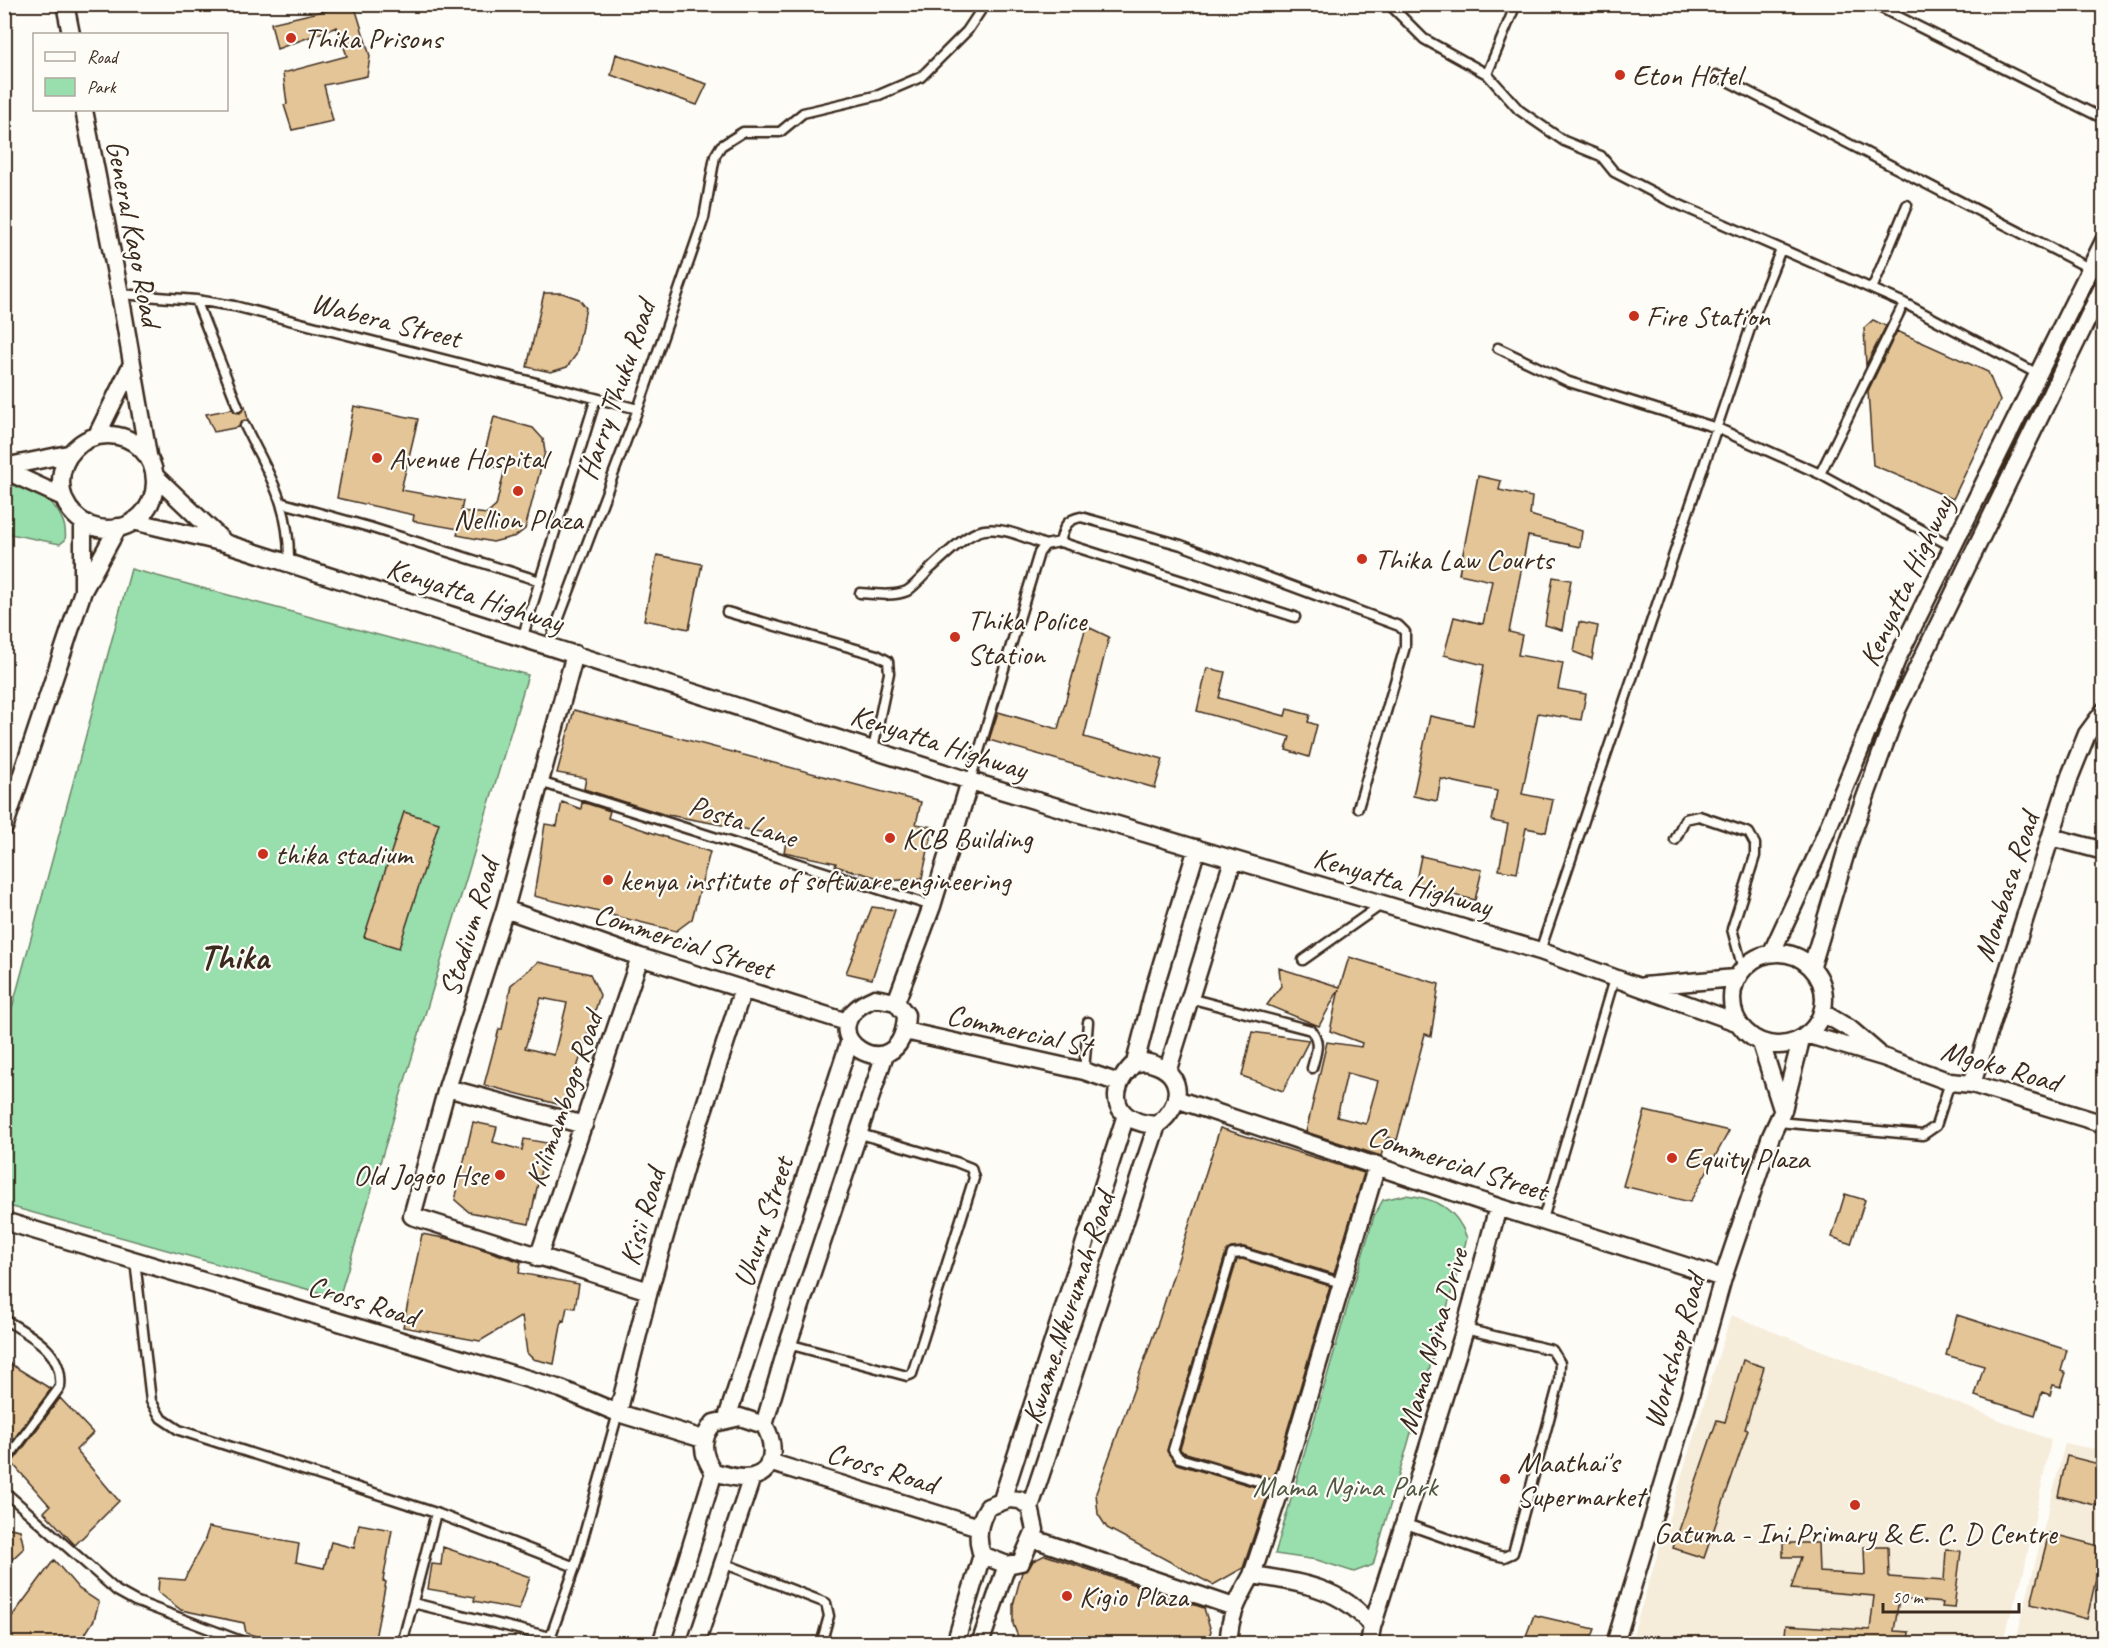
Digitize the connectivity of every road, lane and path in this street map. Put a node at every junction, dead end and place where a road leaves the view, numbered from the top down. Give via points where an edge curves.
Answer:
1 (65, 4) edge
2 (986, 4) edge
3 (1389, 4) edge
4 (1516, 4) edge
5 (1873, 4) edge
6 (70, 33) edge
7 (1487, 74) junction
8 (1716, 75) dead end
9 (84, 111) edge
10 (2103, 119) edge
11 (1907, 205) dead end
12 (2103, 241) edge
13 (1781, 249) junction
14 (2091, 269) junction
15 (2103, 285) edge
16 (1872, 289) junction
17 (120, 294) junction
18 (196, 300) junction
19 (1904, 303) junction
20 (1498, 348) dead end
21 (131, 366) junction
22 (2036, 373) junction
23 (597, 398) junction
24 (238, 407) dead end
25 (638, 409) junction
26 (245, 426) dead end
27 (1717, 428) junction
28 (97, 435) junction
29 (68, 454) junction
30 (148, 455) junction
31 (4, 469) edge
32 (1820, 474) junction
33 (155, 476) junction
34 (63, 497) junction
35 (283, 503) junction
36 (83, 522) junction
37 (126, 524) junction
38 (1060, 542) junction
39 (225, 543) junction
40 (1045, 545) junction
41 (1951, 546) junction
42 (289, 563) junction
43 (540, 581) junction
44 (83, 591) junction
45 (860, 592) dead end
46 (727, 612) dead end
47 (1295, 617) dead end
48 (522, 639) junction
49 (548, 647) junction
50 (575, 654) junction
51 (2103, 713) edge
52 (873, 749) junction
53 (540, 782) junction
54 (970, 782) junction
55 (1358, 808) dead end
56 (4, 828) edge
57 (2051, 837) junction
58 (1675, 840) dead end
59 (1197, 848) junction
60 (2103, 850) edge
61 (1233, 860) junction
62 (1384, 903) junction
63 (932, 906) junction
64 (504, 909) junction
65 (1540, 951) junction
66 (1772, 952) junction
67 (640, 957) junction
68 (1304, 960) dead end
69 (1812, 966) junction
70 (1739, 973) junction
71 (1614, 979) junction
72 (1638, 987) junction
73 (743, 989) junction
74 (1189, 998) junction
75 (896, 1002) junction
76 (1823, 1013) junction
77 (847, 1022) junction
78 (1088, 1022) dead end
79 (1736, 1022) junction
80 (905, 1031) junction
81 (1805, 1038) junction
82 (849, 1043) junction
83 (1761, 1043) junction
84 (885, 1054) junction
85 (1883, 1058) junction
86 (1135, 1063) junction
87 (1312, 1068) dead end
88 (1168, 1069) junction
89 (1084, 1071) junction
90 (1950, 1082) junction
91 (1119, 1083) junction
92 (1972, 1084) junction
93 (447, 1088) junction
94 (1176, 1100) junction
95 (1780, 1116) junction
96 (1125, 1118) junction
97 (2103, 1124) edge
98 (584, 1125) junction
99 (1157, 1125) junction
100 (857, 1133) junction
101 (1377, 1165) junction
102 (1498, 1207) junction
103 (412, 1216) joint
104 (1543, 1219) junction
105 (4, 1221) edge
106 (538, 1258) junction
107 (135, 1260) junction
108 (1723, 1278) junction
109 (1341, 1283) junction
110 (649, 1291) junction
111 (4, 1319) edge
112 (1466, 1329) junction
113 (788, 1344) junction
114 (618, 1413) junction
115 (727, 1418) junction
116 (764, 1425) junction
117 (703, 1439) junction
118 (769, 1462) junction
119 (4, 1463) edge
120 (714, 1472) junction
121 (752, 1477) junction
122 (1281, 1488) junction
123 (4, 1491) edge
124 (1002, 1500) junction
125 (1030, 1508) junction
126 (436, 1513) junction
127 (1406, 1524) junction
128 (980, 1527) junction
129 (1034, 1539) junction
130 (982, 1555) junction
131 (723, 1563) junction
132 (1007, 1565) junction
133 (575, 1567) junction
134 (1252, 1575) junction
135 (412, 1602) junction
136 (1234, 1607) junction
137 (1372, 1627) junction
138 (549, 1640) edge
139 (249, 1644) edge
140 (402, 1644) edge
141 (661, 1644) edge
142 (696, 1644) edge
143 (821, 1644) edge
144 (955, 1644) edge
145 (980, 1644) edge
146 (1229, 1644) edge
147 (1368, 1644) edge
148 (1615, 1644) edge

1 - 6 street
2 - 25 lane, Harry Thuku Road via 967,31 921,77 879,95 803,113 780,132 743,132 721,146 715,156 704,218
3 - 7 lane via 1424,39
4 - 7 lane
5 - 10 lane
7 - 13 lane via 1519,110 1564,141 1601,156 1614,172
8 - 14 lane
9 - 17 street, General Kago Road
11 - 16 lane
12 - 14 street, Kenyatta Highway
13 - 16 lane
13 - 27 lane
14 - 22 street, Kenyatta Highway
15 - 69 street, Kenyatta Highway via 1897,710 1850,842
16 - 19 lane
17 - 18 lane, Wabera Street
17 - 21 street, General Kago Road
18 - 23 lane, Wabera Street via 234,306
18 - 24 lane
19 - 22 lane
19 - 32 lane
20 - 27 lane via 1569,382
21 - 28 street, General Kago Road
21 - 30 street, General Kago Road
22 - 41 street, Kenyatta Highway
23 - 25 lane, Wabera Street
23 - 43 lane
25 - 49 lane, Harry Thuku Road
26 - 35 lane
27 - 32 lane
27 - 65 lane
28 - 29 street
28 - 30 street via 115,434 131,440
29 - 31 street
29 - 34 street via 61,471
30 - 33 street
31 - 34 street
32 - 41 lane
33 - 37 street via 153,498 143,514
33 - 39 street, Kenyatta Highway
34 - 36 street via 68,509
35 - 42 lane
35 - 43 lane
36 - 37 street via 108,529
36 - 44 street
37 - 39 street, Kenyatta Highway
37 - 44 street
38 - 40 lane
38 - 47 lane
38 - 55 lane via 1065,525 1081,517 1181,545 1399,626 1404,632 1405,648
39 - 42 street, Kenyatta Highway
40 - 45 lane via 1006,530 972,533 907,591
40 - 54 lane via 1039,553
41 - 66 street, Kenyatta Highway via 1898,657 1816,857
42 - 48 street, Kenyatta Highway
43 - 48 lane
44 - 56 street
46 - 52 lane via 877,655 888,662
48 - 49 street, Kenyatta Highway
49 - 50 street, Kenyatta Highway
50 - 52 street, Kenyatta Highway
50 - 53 street, Stadium Road
51 - 57 street, Mombasa Road via 2087,734
52 - 54 street, Kenyatta Highway
53 - 63 lane, Posta Lane
53 - 64 street, Stadium Road
54 - 59 street, Kenyatta Highway
54 - 63 street
57 - 60 street
57 - 92 street, Mombasa Road
58 - 70 lane via 1685,819 1699,816 1749,833 1755,844 1755,856 1732,929
59 - 61 street, Kenyatta Highway
59 - 86 street
61 - 62 street, Kenyatta Highway
61 - 74 street
62 - 65 street, Kenyatta Highway
62 - 68 lane
63 - 75 street
64 - 67 street, Commercial Street
64 - 93 street, Stadium Road
65 - 71 street, Kenyatta Highway
66 - 69 street via 1794,954
66 - 70 street via 1750,960
67 - 73 street, Commercial Street
67 - 98 street, Kilimambogo Road
69 - 76 street via 1824,988
70 - 72 street, Kenyatta Highway
70 - 79 street via 1731,1000
71 - 72 street, Kenyatta Highway
71 - 104 lane
72 - 79 street, Kenyatta Highway
73 - 77 street, Commercial Street
73 - 110 street, Kisii Road
74 - 87 lane via 1311,1030 1318,1045
74 - 88 street
75 - 77 street via 875,998 856,1008
75 - 80 street via 906,1016
76 - 81 street
76 - 85 street, Mgoko Road via 1850,1029
77 - 82 street
78 - 89 lane
79 - 83 street
80 - 84 street via 899,1044
80 - 89 street, Commercial St
81 - 83 street via 1781,1046
81 - 85 street, Mgoko Road
81 - 95 street, Workshop Road
82 - 84 street via 864,1053
82 - 115 street, Uhuru Street
83 - 95 street
84 - 100 street, Uhuru Street
85 - 90 street, Mgoko Road
86 - 88 street
86 - 91 street
88 - 94 street via 1176,1082
89 - 91 street, Commercial St
90 - 92 street, Mgoko Road
90 - 95 lane via 1936,1126 1923,1135
91 - 96 street via 1119,1109
92 - 97 street, Mgoko Road
93 - 98 street
93 - 103 street, Stadium Road
94 - 99 street
94 - 101 street, Commercial Street
95 - 108 street, Workshop Road
96 - 99 street via 1141,1125
96 - 124 street, Kwame Nkurumah Road
98 - 106 street, Kilimambogo Road
99 - 125 street, Kwame Nkurumah Road
100 - 113 street, Uhuru Street
100 - 113 lane via 964,1165 971,1168 974,1178 913,1372 907,1376
101 - 102 street, Commercial Street
101 - 109 street
102 - 104 street, Commercial Street
102 - 112 street, Mama Ngina Drive
103 - 106 street, Kisii Road
104 - 108 street, Commercial Street
105 - 107 street, Cross Road
106 - 110 street, Kisii Road
107 - 114 street, Cross Road via 561,1389
107 - 126 lane via 150,1401 161,1418 179,1430
108 - 148 street, Workshop Road
109 - 122 street
109 - 122 lane via 1243,1253 1232,1254 1176,1439 1173,1450 1179,1458
110 - 114 street
111 - 119 lane via 40,1342 57,1360 62,1373 60,1387
112 - 127 street, Mama Ngina Drive
112 - 127 lane via 1552,1350 1560,1363 1559,1382 1513,1552 1504,1557 1491,1554
113 - 116 street, Uhuru Street
114 - 117 street, Cross Road
114 - 133 lane
115 - 116 street via 740,1417
115 - 117 street via 714,1423
116 - 118 street via 773,1442
117 - 120 street via 706,1462
118 - 121 street
118 - 128 street, Cross Road
120 - 121 street
120 - 141 street
121 - 131 street
122 - 134 street
123 - 139 lane via 117,1591
124 - 125 street via 1020,1500
124 - 128 street via 988,1507
125 - 129 street
126 - 133 lane
126 - 135 lane
127 - 137 street, Mama Ngina Drive
128 - 130 street
129 - 132 street via 1022,1562
129 - 136 street
130 - 132 street
130 - 144 street
131 - 142 street
131 - 143 lane via 826,1603 829,1616
132 - 145 street
133 - 138 lane
134 - 136 street
134 - 137 street via 1327,1592 1361,1610
135 - 138 lane
135 - 140 lane
136 - 146 street via 1228,1628
137 - 147 street, Mama Ngina Drive

